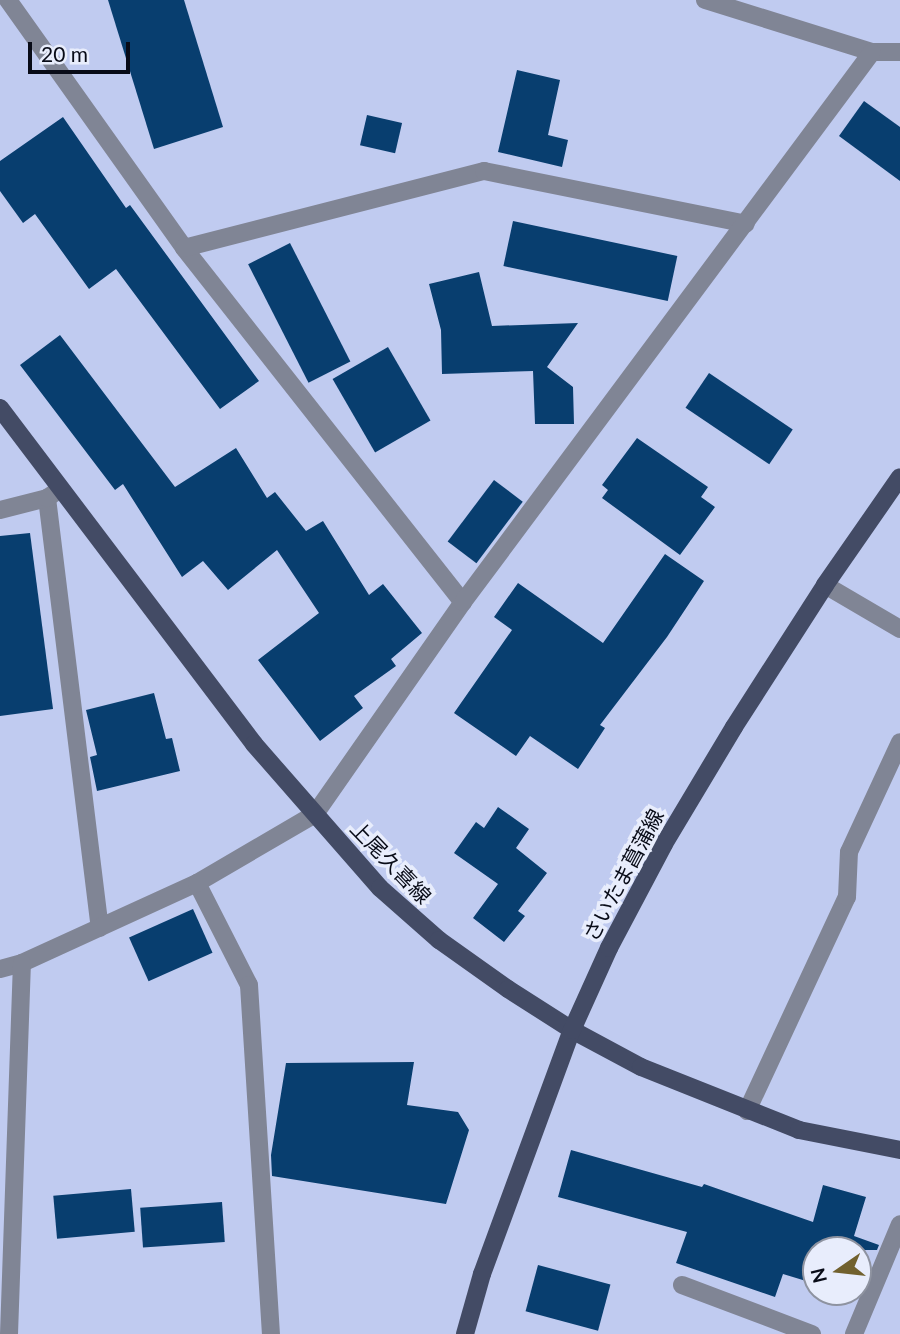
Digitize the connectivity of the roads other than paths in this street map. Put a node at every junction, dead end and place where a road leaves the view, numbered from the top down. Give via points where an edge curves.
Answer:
1 (8, 0) edge
2 (711, 1) edge
3 (872, 52) junction
4 (900, 52) edge
5 (746, 224) junction
6 (184, 248) junction
7 (0, 408) edge
8 (900, 477) edge
9 (54, 494) junction
10 (0, 510) edge
11 (825, 585) junction
12 (463, 602) junction
13 (900, 629) edge
14 (900, 742) edge
15 (314, 814) junction
16 (197, 883) junction
17 (100, 928) junction
18 (22, 963) junction
19 (0, 969) edge
20 (572, 1030) junction
21 (747, 1111) junction
22 (900, 1150) edge
23 (900, 1224) edge
24 (682, 1285) dead end
25 (9, 1334) edge
26 (271, 1334) edge
27 (465, 1334) edge
28 (812, 1334) edge
29 (854, 1334) edge

1 - 6 street
2 - 3 street
3 - 4 street
3 - 5 street
5 - 6 street via 484,171
5 - 12 street
6 - 12 street
7 - 9 main road, 上尾久喜線
8 - 11 main road, さいたま菖蒲線
9 - 10 street
9 - 15 main road, 上尾久喜線
9 - 17 street
11 - 13 street
11 - 20 main road, さいたま菖蒲線 via 664,844
12 - 15 street
14 - 21 street via 849,852 848,897
15 - 16 street
15 - 20 main road, 上尾久喜線 via 380,888 439,940
16 - 17 street
16 - 26 street via 249,985
17 - 18 street
18 - 19 street
18 - 25 street
20 - 21 main road, 上尾久喜線 via 641,1067
20 - 27 main road, さいたま菖蒲線 via 482,1274
21 - 22 main road, 上尾久喜線 via 799,1130
23 - 29 street
24 - 28 street

